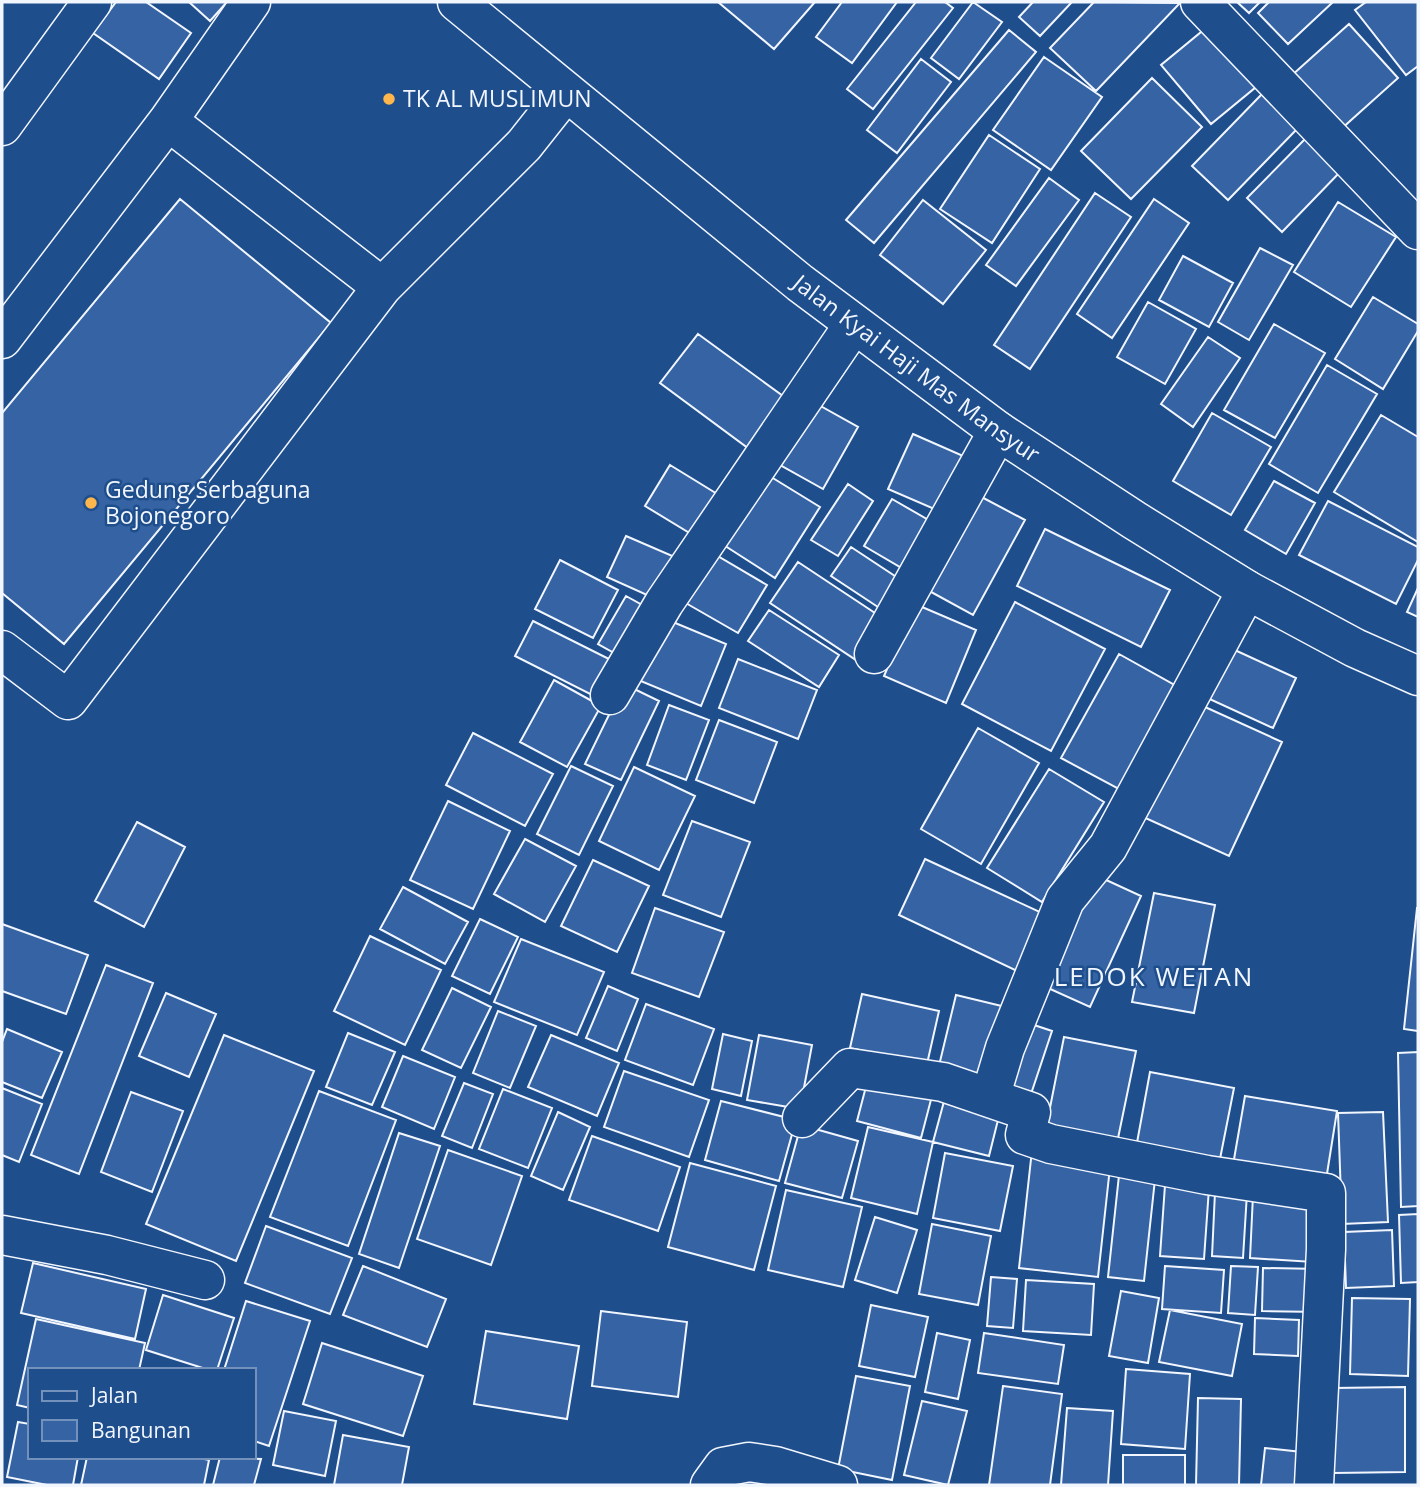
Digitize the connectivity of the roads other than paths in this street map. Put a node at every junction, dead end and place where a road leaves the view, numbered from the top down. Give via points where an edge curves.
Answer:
1 (92, 2) edge
2 (251, 2) edge
3 (457, 2) edge
4 (1200, 2) edge
5 (566, 92) junction
6 (169, 121) junction
7 (2, 126) edge
8 (1418, 230) edge
9 (382, 287) junction
10 (854, 324) junction
11 (2, 339) edge
12 (998, 431) junction
13 (1247, 590) junction
14 (2, 650) edge
15 (874, 654) dead end
16 (1418, 676) edge
17 (610, 695) dead end
18 (990, 1098) junction
19 (802, 1118) dead end
20 (2, 1236) edge
21 (205, 1280) dead end
22 (710, 1485) edge
23 (838, 1485) edge
24 (1314, 1485) edge

1 - 7 street
2 - 6 street
3 - 5 street, Jalan Kyai Haji Mas Mansyur
4 - 8 street
5 - 9 street via 524,145
5 - 10 street, Jalan Kyai Haji Mas Mansyur
6 - 9 street
6 - 11 street
9 - 14 street via 68,700
10 - 12 street, Jalan Kyai Haji Mas Mansyur
10 - 17 street via 664,603
12 - 13 street, Jalan Kyai Haji Mas Mansyur
12 - 15 street
13 - 16 street, Jalan Kyai Haji Mas Mansyur
13 - 18 street via 1108,847 1065,900 1004,1048
18 - 19 street via 943,1082 850,1068
18 - 24 street via 1031,1112 1025,1135 1051,1144 1207,1175 1326,1192
20 - 21 street via 107,1255
22 - 23 street via 723,1467 749,1462

